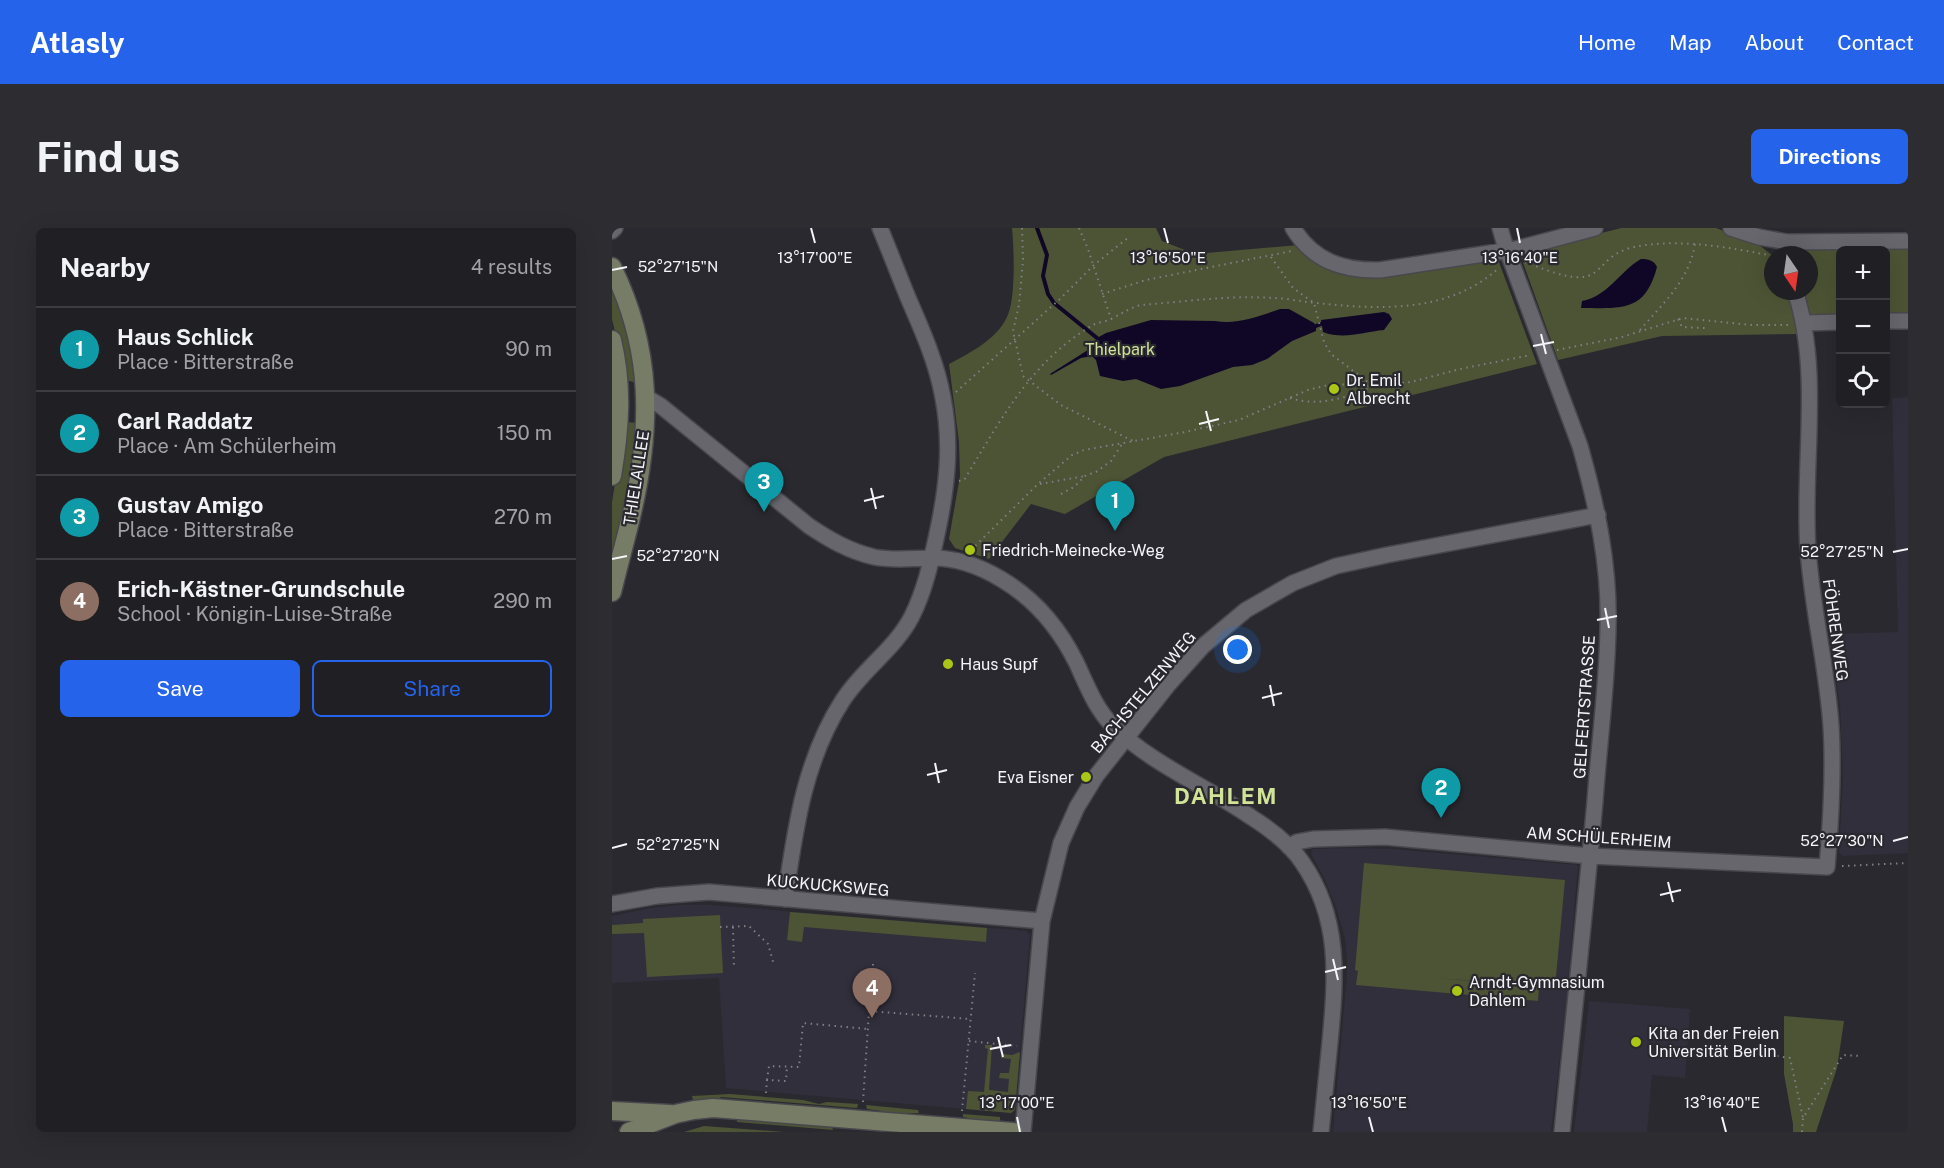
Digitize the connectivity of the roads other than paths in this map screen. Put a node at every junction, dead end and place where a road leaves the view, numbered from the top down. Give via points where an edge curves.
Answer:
1 (880, 228) edge
2 (1293, 228) edge
3 (1500, 228) edge
4 (1595, 228) edge
5 (1731, 228) edge
6 (1908, 240) edge
7 (1766, 246) edge
8 (1818, 247) edge
9 (1505, 258) junction
10 (612, 267) edge
11 (1796, 300) edge
12 (1890, 321) edge
13 (1908, 321) edge
14 (1836, 322) edge
15 (1800, 324) junction
16 (612, 340) edge
17 (620, 391) junction
18 (646, 397) junction
19 (612, 476) edge
20 (1599, 515) junction
21 (932, 558) junction
22 (612, 592) edge
23 (1126, 738) junction
24 (1289, 847) junction
25 (1590, 856) junction
26 (1827, 867) joint
27 (785, 899) junction
28 (612, 904) edge
29 (1042, 921) junction
30 (612, 1111) edge
31 (675, 1114) junction
32 (629, 1132) edge
33 (1013, 1132) edge
34 (1023, 1132) edge
35 (1321, 1132) edge
36 (1562, 1132) edge

1 - 21 street via 926,340 943,398 948,464
2 - 9 street via 1324,259 1358,270
3 - 9 street, GELFERTSTRASSE
4 - 9 street
5 - 7 street
6 - 8 street
9 - 20 street, GELFERTSTRASSE via 1580,446
10 - 18 main road, THIELALLEE via 636,328
11 - 15 street, FÖHRENWEG
12 - 13 street
14 - 15 street
15 - 26 street, FÖHRENWEG via 1809,384 1808,548 1831,725
16 - 17 main road, THIELALLEE
17 - 18 main road
17 - 19 main road, THIELALLEE
18 - 21 street via 834,543 876,557
18 - 22 main road, THIELALLEE via 638,480
20 - 23 street, BACHSTELZENWEG via 1387,555 1336,567 1293,583 1246,610 1203,646
20 - 25 street, GELFERTSTRASSE via 1608,628
21 - 23 street via 952,560 986,572 1011,585 1037,606 1064,640 1109,723
21 - 27 street via 911,618 857,680 823,736 803,791
23 - 24 street via 1251,817
23 - 29 street, BACHSTELZENWEG via 1077,807 1061,843
24 - 25 street, AM SCHÜLERHEIM via 1313,839 1385,837
24 - 35 street via 1315,886 1333,943 1335,987
25 - 26 street, AM SCHÜLERHEIM
25 - 36 street, GELFERTSTRASSE
27 - 28 street, KUCKUCKSWEG via 709,892
27 - 29 street, KUCKUCKSWEG
29 - 34 street, BACHSTELZENWEG
30 - 31 main road
31 - 32 main road
31 - 33 main road via 739,1109

